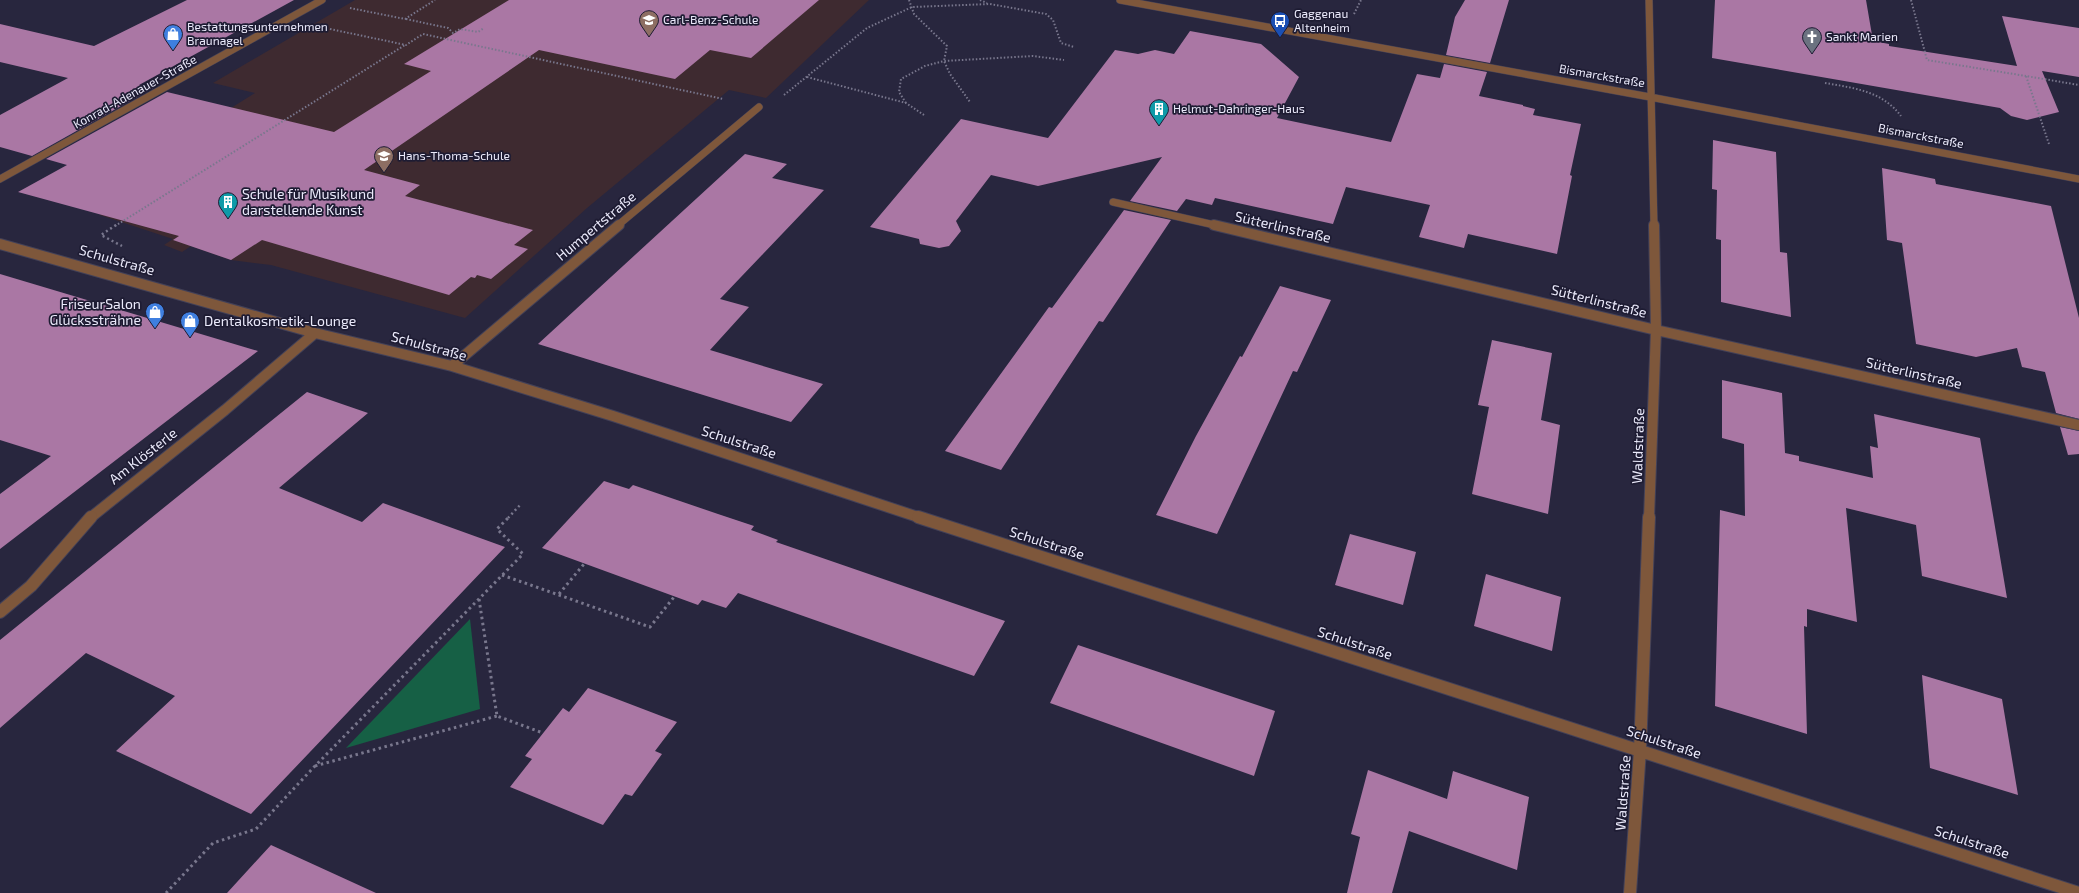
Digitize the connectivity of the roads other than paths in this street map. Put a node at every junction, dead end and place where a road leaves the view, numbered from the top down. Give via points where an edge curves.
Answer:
1 (1120, 0) edge
2 (1649, 0) edge
3 (320, 1) edge
4 (1650, 97) junction
5 (759, 107) road end
6 (0, 179) edge
7 (2079, 179) edge
8 (1113, 202) dead end
9 (0, 244) edge
10 (1656, 330) junction
11 (315, 333) junction
12 (452, 366) junction
13 (2079, 425) edge
14 (0, 612) edge
15 (1640, 750) junction
16 (1630, 893) edge
17 (2078, 893) edge

1 - 4 street, Bismarckstraße
2 - 4 street, Waldstraße
3 - 6 street, Konrad-Adenauer-Straße
4 - 7 street, Bismarckstraße
4 - 10 street, Waldstraße
5 - 12 street, Humpertstraße
8 - 10 street, Sütterlinstraße
9 - 11 street, Schulstraße
10 - 13 street, Sütterlinstraße
10 - 15 street, Waldstraße
11 - 12 street, Schulstraße
11 - 14 street, Am Klösterle via 225,410 94,512 31,586
12 - 15 street, Schulstraße
15 - 16 street, Waldstraße
15 - 17 street, Schulstraße

